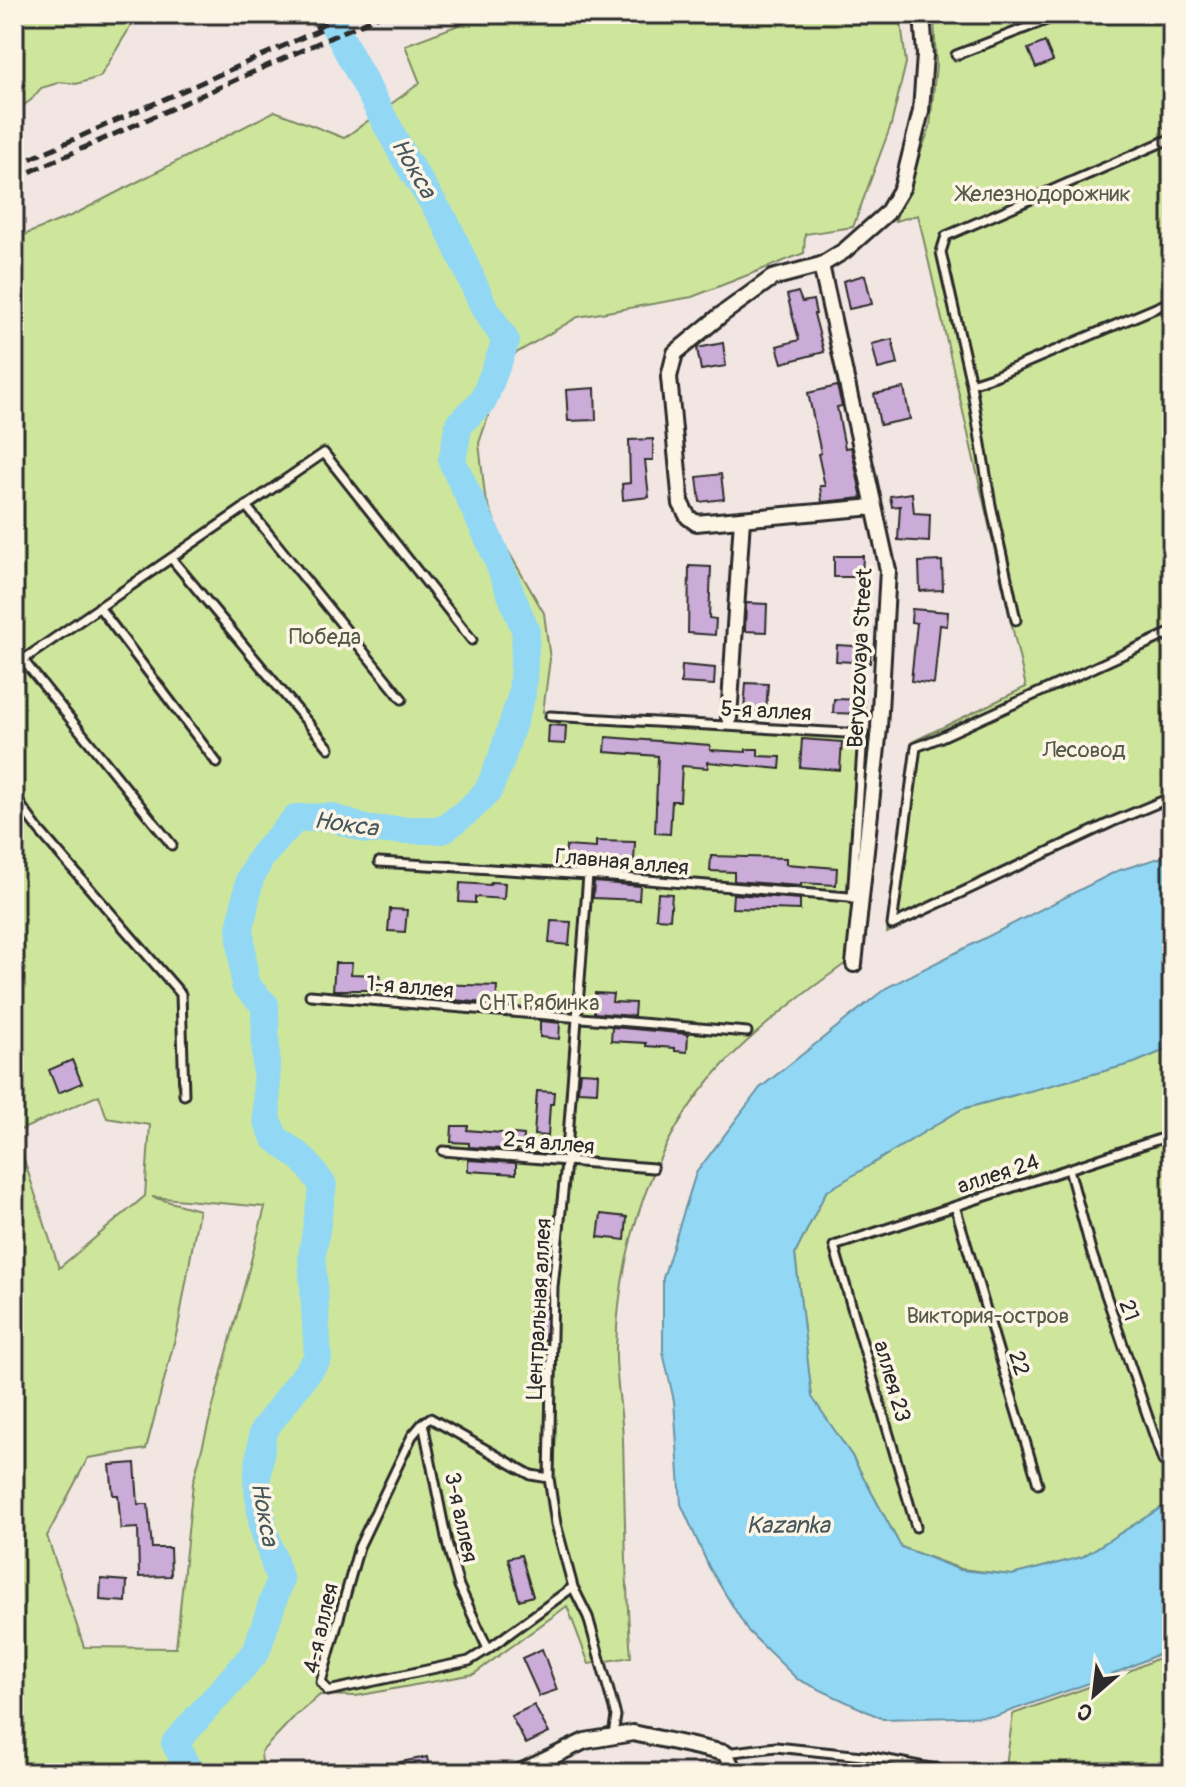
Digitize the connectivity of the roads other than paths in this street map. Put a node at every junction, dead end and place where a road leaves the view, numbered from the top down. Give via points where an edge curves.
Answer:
1 (922, 14) edge
2 (1062, 14) edge
3 (956, 55) dead end
4 (1172, 138) edge
5 (821, 265) junction
6 (1172, 301) edge
7 (971, 384) junction
8 (246, 506) junction
9 (874, 507) junction
10 (742, 519) junction
11 (171, 558) junction
12 (99, 607) junction
13 (1016, 620) dead end
14 (1172, 632) edge
15 (472, 640) dead end
16 (23, 660) junction
17 (14, 666) edge
18 (402, 699) dead end
19 (550, 716) dead end
20 (729, 718) dead end
21 (329, 748) dead end
22 (217, 763) dead end
23 (14, 796) edge
24 (1172, 797) edge
25 (172, 845) dead end
26 (379, 862) dead end
27 (588, 875) junction
28 (856, 898) junction
29 (854, 964) dead end
30 (310, 995) dead end
31 (577, 1017) junction
32 (747, 1032) dead end
33 (184, 1095) dead end
34 (1172, 1135) edge
35 (443, 1151) dead end
36 (566, 1163) junction
37 (653, 1168) dead end
38 (1069, 1169) junction
39 (955, 1206) junction
40 (834, 1246) joint
41 (423, 1423) junction
42 (1163, 1461) dead end
43 (549, 1478) junction
44 (1038, 1484) dead end
45 (916, 1527) dead end
46 (573, 1587) junction
47 (488, 1649) junction
48 (613, 1735) junction
49 (725, 1753) junction
50 (518, 1773) edge
51 (735, 1773) edge
52 (956, 1773) edge

1 - 5 street via 921,111 902,188 887,213
2 - 3 lane
4 - 7 lane via 946,236 941,252
5 - 9 street, Beryozovaya Street
5 - 10 street via 772,278 675,353 669,377 681,504 696,523
6 - 7 lane
7 - 13 lane
8 - 11 lane
8 - 15 lane via 324,453
8 - 18 lane
9 - 10 street
9 - 28 street, Beryozovaya Street via 888,570 879,728
10 - 20 street
11 - 12 lane
11 - 21 lane
12 - 16 lane
12 - 22 lane
14 - 24 lane via 916,747 892,925
16 - 17 lane
16 - 25 lane
19 - 28 lane, 5-я аллея via 863,734
23 - 33 lane via 181,994
26 - 27 lane, Главная аллея
27 - 28 lane, Главная аллея
27 - 31 lane, Центральная аллея
28 - 29 street, Beryozovaya Street
30 - 31 lane, 1-я аллея
31 - 32 lane, 1-я аллея
31 - 36 lane, Центральная аллея
34 - 38 lane, аллея 24
35 - 36 lane, 2-я аллея
36 - 37 lane, 2-я аллея
36 - 43 lane, Центральная аллея via 553,1287
38 - 39 lane, аллея 24
38 - 42 lane, 21 via 1092,1254
39 - 40 lane, аллея 24
39 - 44 lane, 22
40 - 45 lane, аллея 23
41 - 43 lane, 3-я аллея via 430,1418 531,1475
41 - 47 lane, 3-я аллея via 455,1573
41 - 47 lane, 4-я аллея via 359,1547 321,1682 328,1691 469,1661
43 - 46 lane, Центральная аллея
46 - 47 lane
46 - 48 lane, Центральная аллея via 602,1662 616,1716
48 - 49 street via 633,1733
48 - 50 street via 585,1741
49 - 51 street
49 - 52 lane via 776,1747

